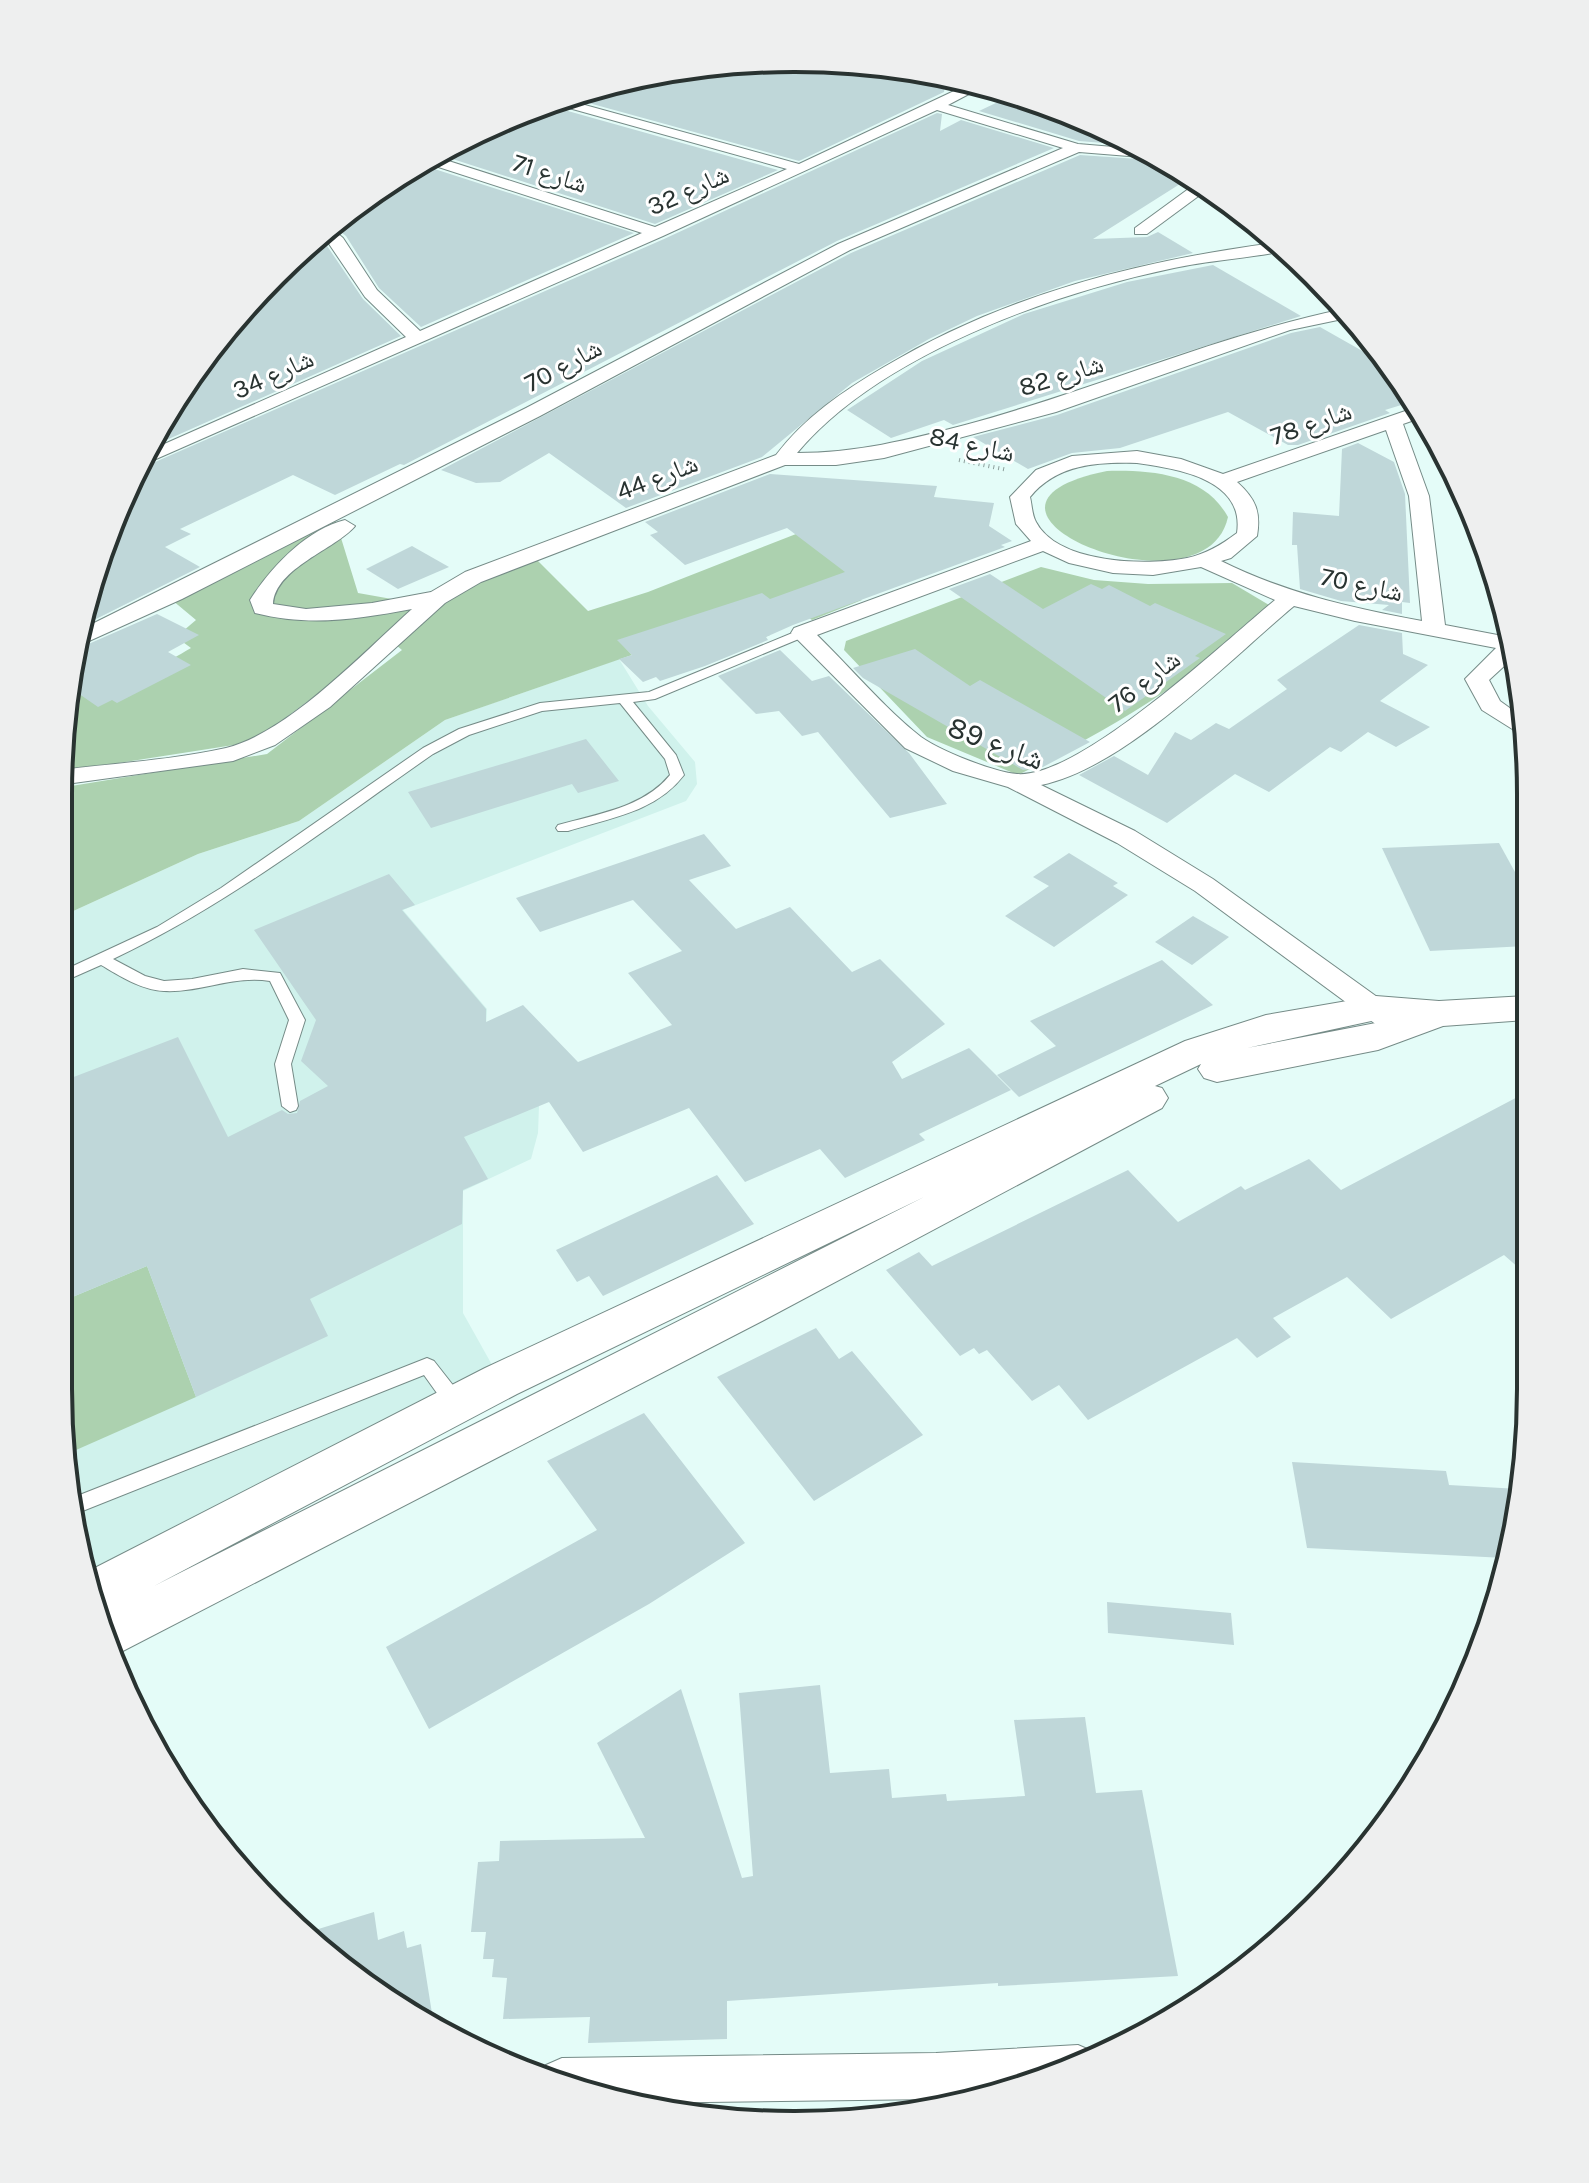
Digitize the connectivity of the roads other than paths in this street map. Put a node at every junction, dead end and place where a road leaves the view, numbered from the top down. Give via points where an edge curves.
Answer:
1 (962, 92) edge
2 (935, 105) junction
3 (575, 106) edge
4 (1077, 148) junction
5 (1124, 152) edge
6 (443, 164) edge
7 (799, 168) junction
8 (1193, 192) edge
9 (1141, 231) dead end
10 (657, 233) junction
11 (335, 237) edge
12 (1268, 249) edge
13 (1336, 316) edge
14 (418, 338) junction
15 (1409, 416) edge
16 (1392, 422) junction
17 (158, 454) edge
18 (783, 459) junction
19 (1221, 481) junction
20 (425, 483) dead end
21 (1045, 543) junction
22 (1207, 562) junction
23 (1291, 597) junction
24 (437, 598) junction
25 (1434, 628) junction
26 (91, 632) edge
27 (802, 633) junction
28 (1503, 652) edge
29 (1504, 657) edge
30 (624, 699) junction
31 (1513, 721) edge
32 (73, 776) edge
33 (1017, 782) junction
34 (563, 828) dead end
35 (102, 959) junction
36 (72, 973) edge
37 (1517, 1009) edge
38 (1406, 1018) junction
39 (1149, 1084) junction
40 (290, 1106) dead end
41 (456, 1404) junction
42 (81, 1503) edge
43 (101, 1589) edge
44 (114, 1631) edge
45 (1033, 2071) edge
46 (589, 2081) edge

1 - 2 street, شارع 32
2 - 4 street
2 - 7 street, شارع 32
3 - 7 street
4 - 5 street
4 - 26 street, شارع 70 via 844,247 533,412
6 - 10 street, شارع 71
7 - 10 street, شارع 32
8 - 9 street
10 - 14 street, شارع 32
11 - 14 street via 390,316
12 - 18 street, شارع 44 via 1117,276 960,330 856,392
13 - 18 street, شارع 82 via 1286,326 1049,408 899,448 852,458
14 - 17 street, شارع 34
15 - 16 street, شارع 78
16 - 19 street, شارع 78
16 - 25 street via 1409,451 1419,488
18 - 24 street, شارع 44 via 504,563
19 - 21 street via 1183,465 1126,457 1071,462 1038,476 1020,497 1023,521
19 - 22 street via 1245,502 1251,525 1238,546
20 - 24 street via 301,553 281,571 261,604 279,612 331,614
21 - 22 street via 1109,566 1160,570
21 - 27 street
22 - 23 street, شارع 70 via 1232,577
23 - 25 street, شارع 70
23 - 33 street, شارع 76 via 1153,713 1094,754 1062,773
24 - 32 street, شارع 44 via 322,702 266,740 233,754
25 - 28 street, شارع 70
27 - 30 lane via 651,696
27 - 33 street, شارع 89 via 914,743 962,766
29 - 31 street via 1477,679 1490,705
30 - 34 lane via 671,758 677,775 654,799
30 - 35 lane via 540,707 464,732 428,751 226,891
33 - 38 street, شارع 89 via 1126,837
35 - 36 lane
35 - 40 lane via 142,982 166,986 249,970 275,977 297,1020 283,1064
37 - 38 street
38 - 39 street
39 - 41 street
39 - 44 street via 749,1308
41 - 42 lane via 427,1366
41 - 43 street
45 - 46 street

